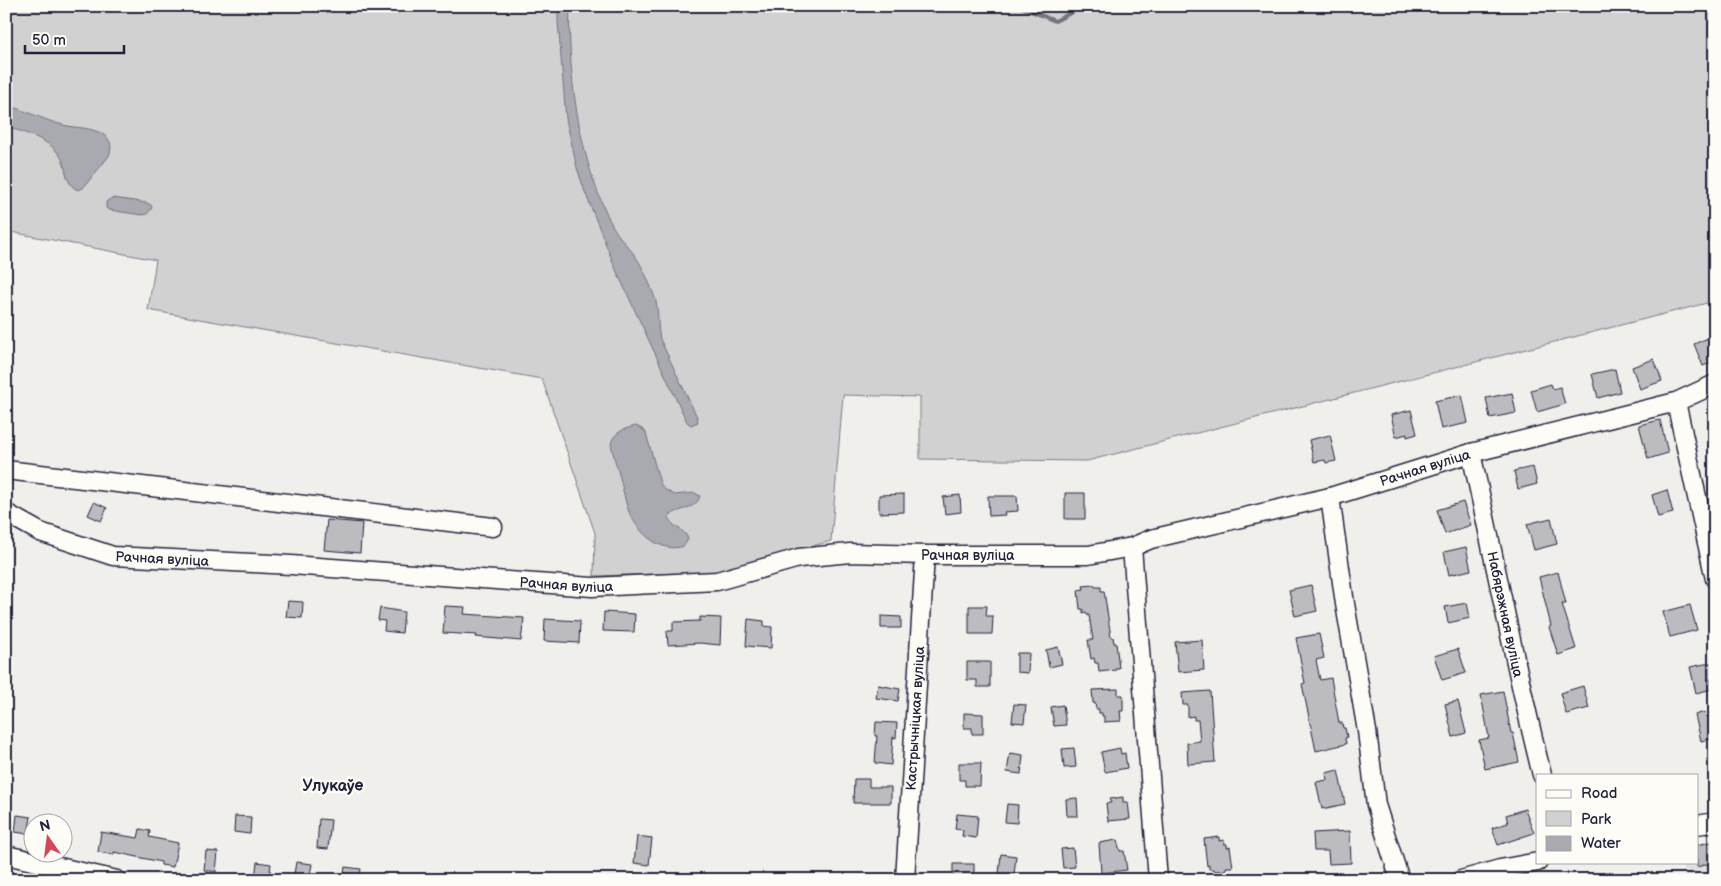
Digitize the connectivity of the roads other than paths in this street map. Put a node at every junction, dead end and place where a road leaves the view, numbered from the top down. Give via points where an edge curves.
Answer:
1 (1715, 384) edge
2 (1676, 402) junction
3 (1471, 453) junction
4 (6, 470) edge
5 (1330, 497) junction
6 (6, 513) edge
7 (493, 526) dead end
8 (1132, 547) junction
9 (925, 555) junction
10 (1715, 579) edge
11 (1542, 774) edge
12 (1715, 822) edge
13 (1698, 825) edge
14 (6, 855) edge
15 (1536, 862) edge
16 (117, 880) edge
17 (905, 880) edge
18 (1158, 880) edge
19 (1400, 880) edge
20 (1462, 880) edge

1 - 2 street, Рачная вуліца
2 - 3 street, Рачная вуліца
2 - 10 street
3 - 5 street, Рачная вуліца
3 - 11 street, Набярэжная вуліца
4 - 7 street
5 - 8 street, Рачная вуліца via 1151,539
5 - 19 street via 1376,805
6 - 9 street, Рачная вуліца via 40,532 113,556 291,565 592,587 716,581 799,558 850,553
8 - 9 street, Рачная вуліца via 1088,555
8 - 18 street
9 - 17 street, Кастрычніцкая вуліца
12 - 13 street
14 - 16 street
15 - 20 street

